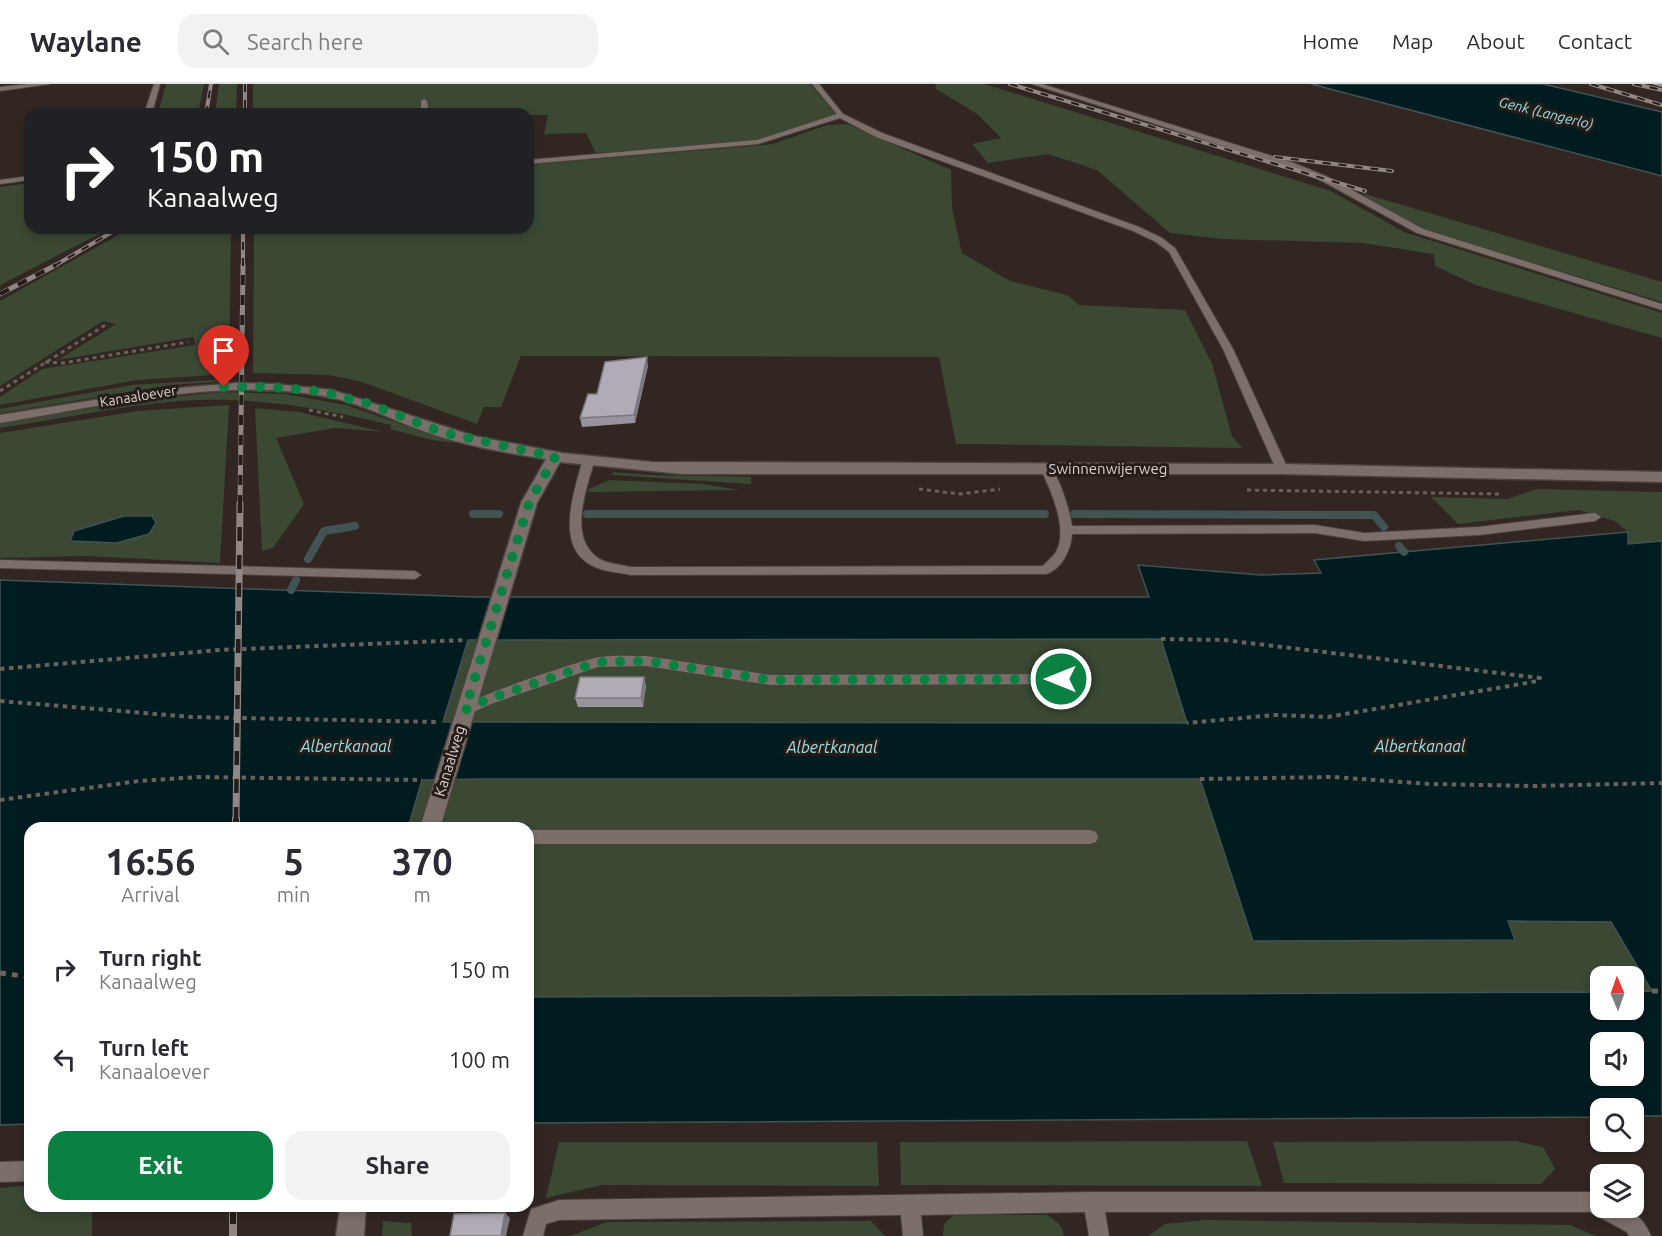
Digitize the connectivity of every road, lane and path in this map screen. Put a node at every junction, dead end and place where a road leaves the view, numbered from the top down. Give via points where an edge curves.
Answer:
1 (47, 84) edge
2 (157, 84) edge
3 (815, 84) edge
4 (1035, 84) edge
5 (0, 89) edge
6 (424, 101) dead end
7 (150, 108) edge
8 (425, 108) edge
9 (841, 115) junction
10 (534, 161) edge
11 (24, 179) edge
12 (0, 182) edge
13 (1662, 307) edge
14 (107, 324) dead end
15 (188, 342) dead end
16 (45, 362) junction
17 (0, 391) edge
18 (306, 410) dead end
19 (351, 418) dead end
20 (0, 419) edge
21 (555, 457) junction
22 (588, 462) junction
23 (1046, 468) junction
24 (1282, 469) junction
25 (1662, 477) edge
26 (1595, 517) dead end
27 (1066, 530) junction
28 (0, 564) edge
29 (415, 575) dead end
30 (1161, 639) dead end
31 (467, 640) dead end
32 (0, 669) edge
33 (1061, 679) dead end
34 (0, 701) edge
35 (465, 710) junction
36 (443, 722) dead end
37 (1187, 723) dead end
38 (1200, 779) dead end
39 (422, 780) dead end
40 (1662, 783) edge
41 (0, 800) edge
42 (432, 822) edge
43 (534, 837) edge
44 (1090, 837) dead end
45 (0, 973) edge
46 (24, 975) edge
47 (1662, 991) edge
48 (1652, 992) dead end
49 (24, 1171) edge
50 (0, 1172) edge
51 (1093, 1202) junction
52 (1590, 1202) edge
53 (910, 1205) junction
54 (352, 1212) edge
55 (1621, 1218) edge
56 (350, 1236) edge
57 (533, 1236) edge
58 (913, 1236) edge
59 (1098, 1236) edge
60 (1641, 1236) edge

1 - 5 lane
2 - 7 lane
3 - 9 lane
4 - 13 lane via 1291,165 1420,231
6 - 8 lane
9 - 10 lane via 758,142
9 - 24 lane via 879,135 1136,229 1172,250 1228,349
11 - 12 lane
14 - 16 path
15 - 16 path via 63,363
16 - 17 path
18 - 19 path
20 - 21 street, Kanaaloever via 156,392 268,387 318,391 370,404 441,432
21 - 22 street, Swinnenwijerweg
21 - 35 street, Kanaalweg via 529,503
22 - 23 street, Swinnenwijerweg via 682,469
22 - 27 lane via 574,522 580,548 595,562 630,570 1046,570 1062,553
23 - 24 street, Swinnenwijerweg
23 - 27 lane
24 - 25 street, Swinnenwijerweg
26 - 27 lane via 1479,531 1364,537 1315,529
28 - 29 lane
30 - 37 path via 1224,640 1540,678 1328,717 1275,715
31 - 32 path via 219,650
33 - 35 lane via 771,680 646,661 598,662
34 - 36 path via 192,717
35 - 42 street, Kanaalweg
38 - 40 path via 1334,777 1534,786
39 - 41 path via 198,777
43 - 44 lane
45 - 46 path
47 - 48 path
49 - 50 lane
51 - 52 lane
51 - 53 lane
51 - 59 lane
53 - 57 lane via 559,1210 538,1216
53 - 58 lane
54 - 56 street
55 - 60 lane via 1634,1225

